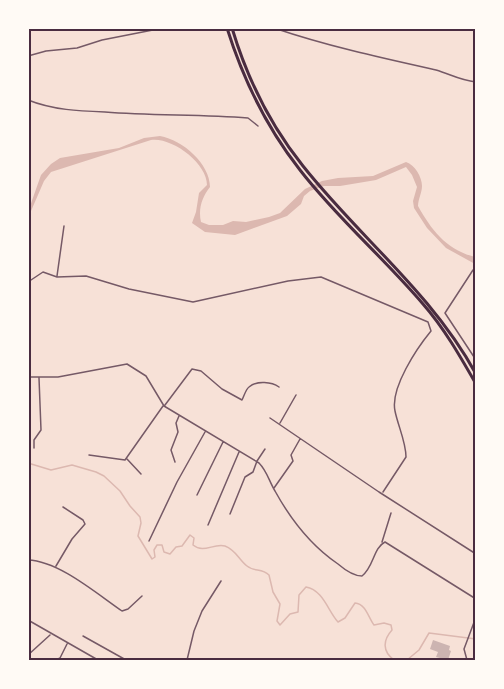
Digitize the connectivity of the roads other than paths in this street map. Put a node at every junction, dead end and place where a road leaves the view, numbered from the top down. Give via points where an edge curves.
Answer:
1 (163, 28) edge
2 (227, 28) edge
3 (232, 28) edge
4 (274, 28) edge
5 (28, 56) edge
6 (476, 82) edge
7 (28, 100) edge
8 (258, 126) dead end
9 (64, 226) dead end
10 (473, 270) dead end
11 (57, 277) junction
12 (28, 282) edge
13 (476, 360) edge
14 (476, 374) edge
15 (28, 377) edge
16 (39, 377) junction
17 (476, 384) edge
18 (279, 387) dead end
19 (296, 394) dead end
20 (164, 405) junction
21 (179, 415) junction
22 (270, 418) dead end
23 (279, 424) junction
24 (205, 431) junction
25 (301, 438) junction
26 (223, 441) junction
27 (34, 447) dead end
28 (265, 448) dead end
29 (240, 452) junction
30 (89, 455) dead end
31 (126, 459) junction
32 (256, 461) junction
33 (175, 462) dead end
34 (141, 474) dead end
35 (273, 489) junction
36 (383, 492) junction
37 (197, 495) dead end
38 (63, 507) dead end
39 (392, 513) dead end
40 (230, 514) dead end
41 (208, 525) dead end
42 (149, 541) dead end
43 (382, 543) junction
44 (476, 554) edge
45 (28, 560) edge
46 (55, 568) junction
47 (221, 581) dead end
48 (142, 596) dead end
49 (476, 599) edge
50 (476, 616) edge
51 (28, 620) edge
52 (51, 634) junction
53 (83, 636) dead end
54 (68, 643) junction
55 (28, 655) edge
56 (56, 660) edge
57 (98, 660) edge
58 (126, 660) edge
59 (187, 660) edge
60 (466, 660) edge

1 - 5 street
2 - 17 highway via 242,72 284,148 318,192 424,305
3 - 14 highway via 247,71 288,146 315,181 428,302
4 - 6 street
7 - 8 street via 89,111 248,118
9 - 11 street
10 - 13 street via 445,314
11 - 12 street via 43,272
11 - 36 street via 86,276 193,302 288,281 321,278 428,322 431,331 395,395 394,408 406,457
15 - 16 street
16 - 20 street via 127,364 146,376
16 - 27 street via 41,430
18 - 20 street via 255,384 242,400 205,373 192,369
19 - 23 street
20 - 21 street
20 - 31 street
21 - 24 street
21 - 33 street via 171,450
22 - 23 street
23 - 25 street
24 - 26 street
24 - 42 street
25 - 35 street via 291,454 293,461
25 - 36 street
26 - 29 street
26 - 37 street
28 - 32 street
29 - 32 street
29 - 41 street
30 - 31 street
31 - 34 street
32 - 35 street via 266,471
32 - 40 street
35 - 43 street via 309,540 354,575 362,576 368,571
36 - 44 street
38 - 46 street via 86,524
39 - 43 street
43 - 49 street via 388,543
45 - 46 street
46 - 48 street via 122,611
47 - 59 street via 202,611
50 - 60 street via 463,653
51 - 52 street
52 - 54 street
52 - 55 street
53 - 58 street
54 - 56 street
54 - 57 street

